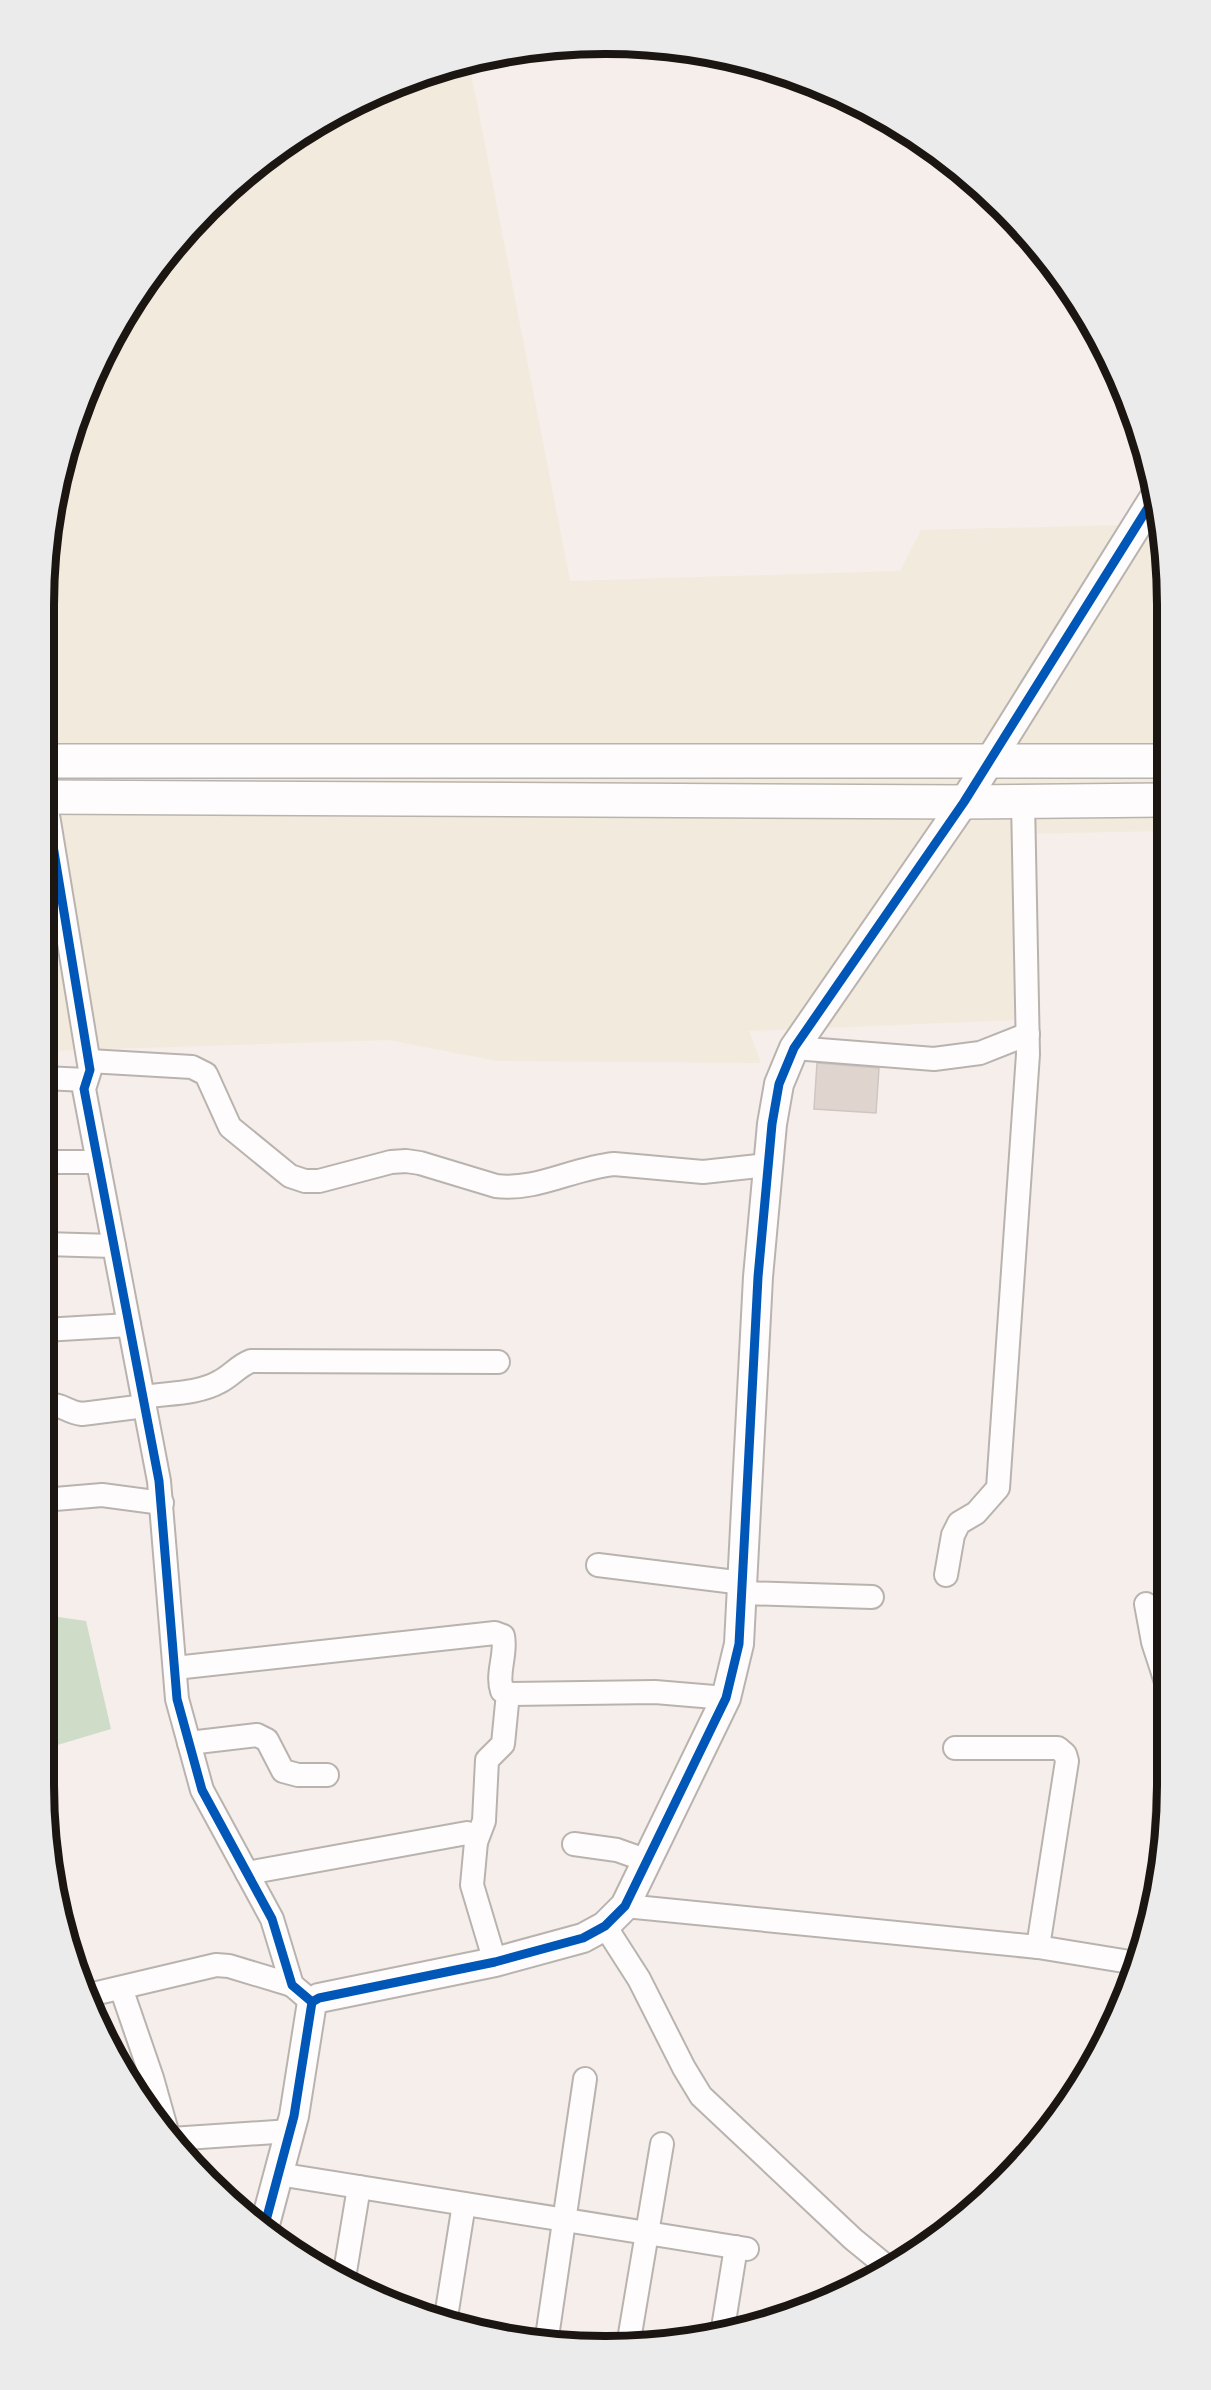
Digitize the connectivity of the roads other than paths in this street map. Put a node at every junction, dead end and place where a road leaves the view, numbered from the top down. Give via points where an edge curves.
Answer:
1 (1148, 508) edge
2 (54, 761) edge
3 (1157, 761) edge
4 (989, 762) junction
5 (54, 797) edge
6 (1157, 800) edge
7 (1023, 801) junction
8 (964, 802) junction
9 (54, 854) edge
10 (1028, 1034) junction
11 (794, 1048) junction
12 (88, 1071) junction
13 (54, 1076) edge
14 (54, 1162) edge
15 (98, 1162) junction
16 (768, 1165) junction
17 (54, 1244) edge
18 (114, 1246) junction
19 (129, 1325) junction
20 (54, 1329) edge
21 (498, 1362) dead end
22 (144, 1401) junction
23 (54, 1404) edge
24 (55, 1499) dead end
25 (162, 1503) junction
26 (598, 1565) dead end
27 (946, 1575) dead end
28 (743, 1588) junction
29 (872, 1597) dead end
30 (1146, 1604) dead end
31 (1157, 1654) edge
32 (175, 1668) junction
33 (508, 1693) junction
34 (726, 1698) junction
35 (189, 1743) junction
36 (955, 1748) dead end
37 (327, 1775) dead end
38 (476, 1842) junction
39 (574, 1844) dead end
40 (648, 1861) junction
41 (248, 1873) junction
42 (625, 1906) junction
43 (605, 1926) junction
44 (1038, 1947) junction
45 (495, 1962) junction
46 (1128, 1962) edge
47 (121, 1988) junction
48 (95, 1994) edge
49 (302, 1994) junction
50 (585, 2079) dead end
51 (161, 2111) edge
52 (290, 2131) junction
53 (183, 2138) edge
54 (662, 2144) dead end
55 (278, 2174) junction
56 (359, 2187) junction
57 (464, 2204) junction
58 (266, 2219) edge
59 (565, 2220) junction
60 (647, 2233) junction
61 (881, 2262) edge
62 (345, 2270) edge
63 (447, 2312) edge
64 (724, 2322) edge
65 (548, 2333) edge
66 (630, 2335) edge

1 - 4 street
2 - 4 main road
3 - 4 main road
4 - 8 street
5 - 8 main road
6 - 7 main road
7 - 8 main road
7 - 10 street
8 - 11 street
9 - 12 street
10 - 11 street via 980,1053 934,1059
10 - 27 street via 998,1488 976,1513 959,1523
11 - 16 street via 779,1084
12 - 13 street
12 - 15 street via 84,1089
12 - 16 street via 192,1067 201,1070 230,1126 290,1176 305,1181 406,1161 508,1187 542,1183 600,1165 703,1172
14 - 15 street
15 - 18 street
16 - 28 street via 758,1277
17 - 18 street
18 - 19 street
19 - 20 street
19 - 22 street
21 - 22 street via 251,1361 206,1388
22 - 23 street via 82,1414
22 - 25 street
24 - 25 street via 102,1495
25 - 32 street
26 - 28 street
28 - 29 street
28 - 34 street via 739,1644
30 - 31 street
32 - 33 street via 495,1633 503,1636 499,1682 501,1690
32 - 35 street via 177,1699
33 - 34 street via 655,1692
33 - 38 street via 503,1744 487,1760 484,1821
34 - 40 street
35 - 37 street via 257,1735 267,1740 282,1771
35 - 41 street via 202,1790
36 - 44 street via 1058,1748 1065,1754
38 - 41 street via 467,1833
38 - 45 street via 472,1885
39 - 40 street via 617,1850
40 - 42 street
41 - 49 street via 272,1919
42 - 43 street
42 - 44 street
43 - 45 street via 583,1938
43 - 61 street via 639,1979 701,2096
44 - 46 street
45 - 49 street via 319,1998
47 - 48 street
47 - 49 street via 216,1965 241,1969
47 - 51 street
49 - 52 street
50 - 59 street
52 - 53 street
52 - 55 street
54 - 60 street
55 - 56 street
55 - 58 street
56 - 57 street
56 - 62 street
57 - 59 street
57 - 63 street
59 - 60 street
59 - 65 street
60 - 64 street via 742,2248
60 - 66 street

